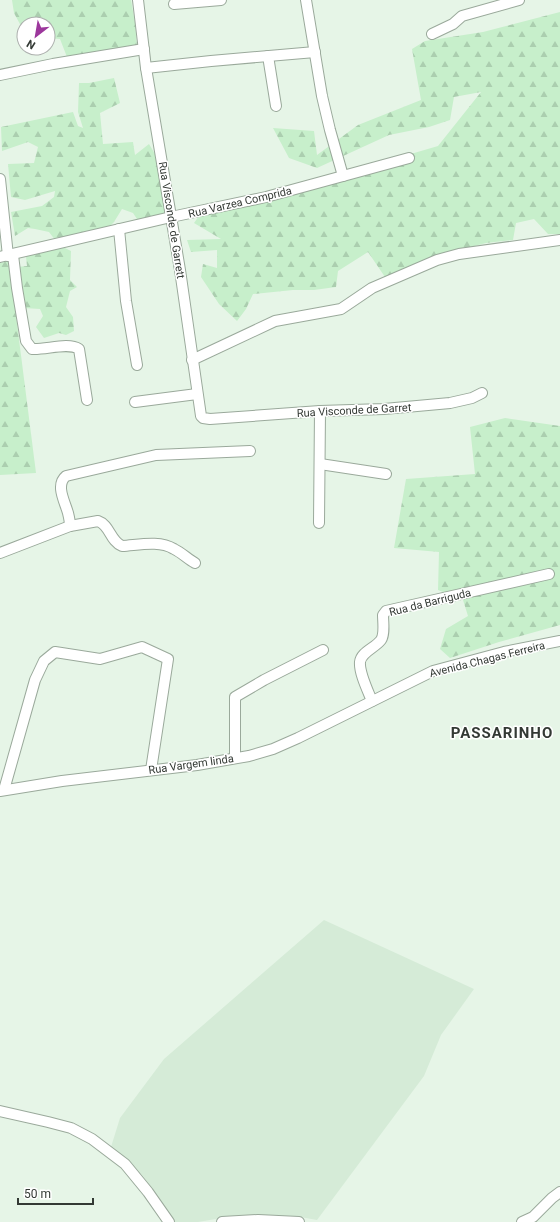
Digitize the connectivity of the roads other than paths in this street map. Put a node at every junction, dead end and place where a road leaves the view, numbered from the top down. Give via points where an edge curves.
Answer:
1 (138, 0) edge
2 (221, 0) edge
3 (306, 0) edge
4 (519, 0) edge
5 (174, 4) dead end
6 (432, 34) dead end
7 (144, 49) junction
8 (315, 52) junction
9 (268, 56) junction
10 (146, 68) junction
11 (0, 75) edge
12 (276, 106) dead end
13 (409, 158) dead end
14 (343, 176) junction
15 (0, 179) edge
16 (171, 217) junction
17 (119, 229) junction
18 (560, 240) edge
19 (7, 256) edge
20 (192, 360) junction
21 (137, 365) dead end
22 (482, 393) dead end
23 (197, 394) junction
24 (87, 400) dead end
25 (135, 402) dead end
26 (320, 411) junction
27 (224, 418) joint
28 (250, 451) dead end
29 (320, 464) junction
30 (386, 474) dead end
31 (319, 523) dead end
32 (65, 528) junction
33 (0, 553) edge
34 (195, 564) dead end
35 (549, 574) dead end
36 (560, 641) edge
37 (324, 650) dead end
38 (372, 701) junction
39 (235, 758) junction
40 (151, 770) junction
41 (2, 790) edge
42 (0, 1111) edge
43 (560, 1192) edge
44 (169, 1222) edge
45 (222, 1222) edge
46 (298, 1222) edge
47 (522, 1222) edge

1 - 7 street, Rua Visconde de Garrett
2 - 5 street
3 - 8 street
4 - 6 street via 462,16 453,24
7 - 10 street, Rua Visconde de Garrett
7 - 11 street
8 - 9 street
8 - 14 street via 326,114
9 - 10 street
9 - 12 street
10 - 16 street, Rua Visconde de Garrett
13 - 14 street, Rua Varzea Comprida
14 - 16 street, Rua Varzea Comprida via 266,197
15 - 19 street
16 - 17 street, Rua Varzea Comprida
16 - 20 street, Rua Visconde de Garrett
17 - 19 street, Rua Varzea Comprida
17 - 21 street via 126,301
18 - 20 street via 459,254 437,260 372,288 341,309 275,321
19 - 24 street via 26,341 32,349 38,350 76,346 79,349
20 - 23 street, Rua Visconde de Garrett
22 - 26 street, Rua Visconde de Garret via 450,403
23 - 25 street
23 - 27 street, Rua Visconde de Garrett via 203,418
26 - 27 street, Rua Visconde de Garret
26 - 29 street
28 - 32 street via 156,455 66,476 61,482 69,514
29 - 30 street
29 - 31 street
32 - 33 street
32 - 34 street via 98,521 106,526 117,544 164,545
35 - 38 street, Rua da Barriguda via 386,611 383,615 381,640 363,655 360,662
36 - 38 street, Avenida Chagas Ferreira via 504,652 433,671
37 - 39 street, Rua Vargem linda via 235,697
38 - 39 street, Rua Vargem linda via 319,729 273,749
39 - 40 street, Rua Vargem linda
40 - 41 street, Rua Vargem linda
40 - 41 street via 168,659 142,647 100,659 55,652 44,661 35,680
42 - 44 street via 71,1128 92,1139 125,1164
43 - 47 street via 533,1217
45 - 46 street

